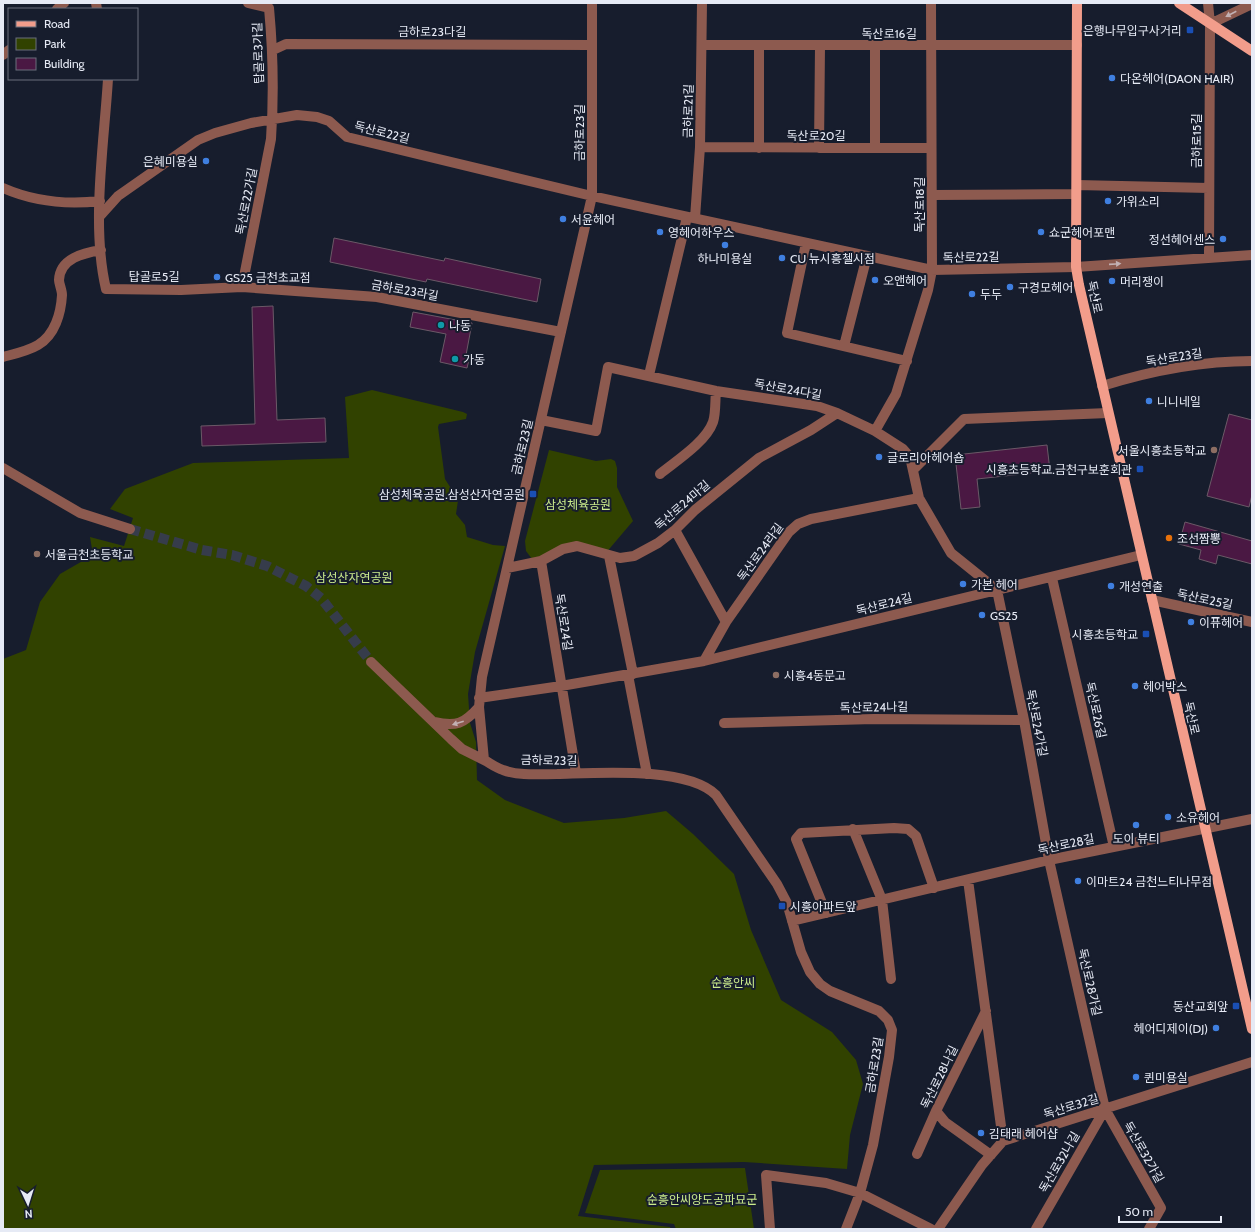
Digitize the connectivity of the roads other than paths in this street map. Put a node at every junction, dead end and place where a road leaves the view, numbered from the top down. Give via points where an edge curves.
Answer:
1 (248, 3) edge
2 (592, 3) edge
3 (702, 3) edge
4 (931, 3) edge
5 (1077, 3) edge
6 (1178, 3) edge
7 (1208, 3) edge
8 (1252, 4) edge
9 (1210, 24) junction
10 (592, 45) junction
11 (702, 45) junction
12 (759, 45) junction
13 (1077, 45) junction
14 (820, 46) junction
15 (875, 46) junction
16 (931, 46) junction
17 (272, 50) junction
18 (1252, 51) edge
19 (108, 80) edge
20 (273, 119) junction
21 (700, 147) junction
22 (759, 148) junction
23 (819, 148) junction
24 (875, 148) junction
25 (931, 148) junction
26 (3, 188) edge
27 (1209, 188) junction
28 (1076, 190) junction
29 (932, 195) junction
30 (592, 196) junction
31 (100, 201) junction
32 (100, 216) junction
33 (691, 218) junction
34 (806, 243) junction
35 (100, 250) junction
36 (1252, 255) edge
37 (867, 256) junction
38 (1209, 258) junction
39 (1076, 267) junction
40 (932, 270) junction
41 (242, 287) junction
42 (561, 332) junction
43 (844, 346) junction
44 (3, 357) edge
45 (907, 361) junction
46 (1252, 361) edge
47 (649, 375) junction
48 (1102, 386) junction
49 (716, 391) junction
50 (837, 413) junction
51 (1108, 413) junction
52 (541, 420) junction
53 (875, 431) junction
54 (3, 468) edge
55 (913, 470) junction
56 (660, 474) dead end
57 (919, 498) junction
58 (130, 529) tunnel mouth
59 (675, 530) junction
60 (1141, 555) junction
61 (609, 556) junction
62 (541, 561) junction
63 (507, 568) junction
64 (1052, 578) junction
65 (997, 590) junction
66 (1152, 600) junction
67 (726, 622) junction
68 (1252, 622) edge
69 (371, 662) tunnel mouth
70 (704, 662) junction
71 (630, 674) junction
72 (560, 686) junction
73 (479, 703) junction
74 (1024, 720) junction
75 (433, 722) junction
76 (724, 722) dead end
77 (484, 760) junction
78 (576, 773) junction
79 (647, 774) junction
80 (1252, 819) edge
81 (1205, 828) junction
82 (853, 829) junction
83 (1114, 847) junction
84 (1049, 860) junction
85 (968, 880) junction
86 (934, 888) junction
87 (882, 900) junction
88 (826, 913) junction
89 (792, 921) junction
90 (890, 979) dead end
91 (986, 1011) junction
92 (1252, 1029) edge
93 (1252, 1062) edge
94 (1105, 1109) junction
95 (936, 1111) junction
96 (1003, 1141) junction
97 (917, 1154) dead end
98 (991, 1154) junction
99 (860, 1193) junction
100 (770, 1229) edge
101 (846, 1229) edge
102 (931, 1229) edge
103 (938, 1229) edge
104 (1036, 1229) edge
105 (1149, 1229) edge

1 - 17 street, 탑골로3가길 via 269,8
2 - 10 street, 금하로23길
3 - 11 street, 금하로21길
4 - 16 street, 독산로18길
5 - 13 main road, 독산로
6 - 9 main road
7 - 9 street, 금하로15길
8 -> 9 street
9 - 18 main road
9 - 27 street, 금하로15길
10 - 17 street, 금하로23다길 via 286,44
10 - 30 street, 금하로23길
11 - 12 street, 독산로16길
11 - 21 street, 금하로21길
12 - 14 street, 독산로16길
12 - 22 street
13 - 16 street, 독산로16길
13 - 28 main road, 독산로
14 - 15 street, 독산로16길
14 - 23 street
15 - 16 street, 독산로16길
15 - 24 street
16 - 25 street, 독산로18길
17 - 20 street, 탑골로3가길
19 - 31 street, 탑골로5길
20 - 30 street, 독산로22길 via 297,115 317,117 329,121 347,137
20 - 32 street, 독산로22길 via 230,128 198,140 118,196
20 - 41 street, 독산로22가길 via 272,139
21 - 22 street, 독산로20길
21 - 33 street, 금하로21길
22 - 23 street, 독산로20길
23 - 24 street, 독산로20길
24 - 25 street, 독산로20길
25 - 29 street, 독산로18길
26 - 31 street via 35,200 62,203
27 - 28 street
27 - 38 street, 금하로15길
28 - 29 street
28 - 39 main road, 독산로
29 - 40 street, 독산로18길
30 - 33 street, 독산로22길
30 - 42 street, 금하로23길
31 - 32 street, 탑골로5길
32 - 35 street, 탑골로5길
33 - 34 street, 독산로22길
33 - 47 street
34 - 37 street, 독산로22길
34 - 43 street via 788,333
35 - 41 street, 탑골로5길 via 106,289 181,290
35 - 44 street via 73,257 64,266 59,279 62,293 55,329 38,345
36 - 38 street, 독산로22길
37 - 40 street, 독산로22길
37 - 43 street
39 -> 38 street, 독산로22길
39 - 40 street, 독산로22길
39 - 48 main road, 독산로
40 - 45 street, 독산로18길
41 - 42 street, 금하로23라길 via 377,297
42 - 52 street, 금하로23길
43 - 45 street
45 - 53 street, 독산로18길 via 896,394
46 - 48 street, 독산로23길 via 1168,370
47 - 49 street, 독산로24다길
47 - 52 street, 독산로24다길 via 608,367 596,431
48 - 51 main road, 독산로
49 - 50 street, 독산로24다길 via 817,406
49 - 56 street via 713,421 707,433
50 - 53 street, 독산로24다길
50 - 59 street, 독산로24마길 via 759,458 695,510
51 - 55 street via 964,419
51 - 60 main road, 독산로
52 - 63 street, 금하로23길
53 - 55 street, 독산로24다길 via 910,457
54 - 58 street via 80,513
55 - 57 street, 독산로24다길
57 - 65 street, 독산로24다길 via 951,553
57 - 67 street, 독산로24라길 via 811,519 798,524 789,532
59 - 61 street, 독산로24마길 via 634,556
59 - 67 street
60 - 64 street, 독산로24길
60 - 66 main road, 독산로
61 - 62 street, 독산로24마길 via 577,546 563,549
61 - 71 street
62 - 63 street, 독산로24마길
62 - 72 street, 독산로24길
63 - 73 street, 금하로23길
64 - 65 street, 독산로24길
64 - 83 street, 독산로26길
65 - 70 street, 독산로24길
65 - 74 street, 독산로24가길
66 - 68 street, 독산로25길
66 - 81 main road, 독산로
67 - 70 street, 독산로24라길
69 - 75 street
70 - 71 street, 독산로24길
71 - 72 street, 독산로24길
71 - 79 street
72 - 73 street, 독산로24길
72 - 78 street, 독산로24길
73 -> 75 street via 467,720 445,725
73 - 77 street, 금하로23길
74 - 76 street, 독산로24나길
74 - 84 street, 독산로24가길
75 - 77 street via 462,749
77 - 78 street, 금하로23길 via 503,770 528,774
78 - 79 street, 금하로23길
79 - 89 street, 금하로23길 via 699,783 716,795 777,884 787,903
80 - 81 street, 독산로28길
81 - 83 street, 독산로28길
81 - 92 main road, 독산로
82 - 86 street via 908,829 916,836
82 - 87 street
82 - 88 street via 812,831 801,833 796,839
83 - 84 street, 독산로28길
84 - 85 street, 독산로28길
84 - 94 street, 독산로28가길
85 - 86 street, 독산로28길
85 - 91 street
86 - 87 street, 독산로28길
87 - 88 street, 독산로28길
87 - 90 street
88 - 89 street, 독산로28길
89 - 99 street, 금하로23길 via 801,952 810,972 820,984 839,996 878,1012 888,1020 892,1030 873,1145
91 - 95 street, 독산로28나길
91 - 96 street
93 - 94 street, 독산로32길
94 - 96 street, 독산로32길
94 - 104 street, 독산로32나길
94 - 105 street, 독산로32가길 via 1161,1208
95 - 97 street, 독산로28나길
95 - 98 street via 945,1122
96 - 98 street, 독산로32길
98 - 103 street, 독산로32길
99 - 100 street via 826,1183 766,1176
99 - 101 street
99 - 102 street

